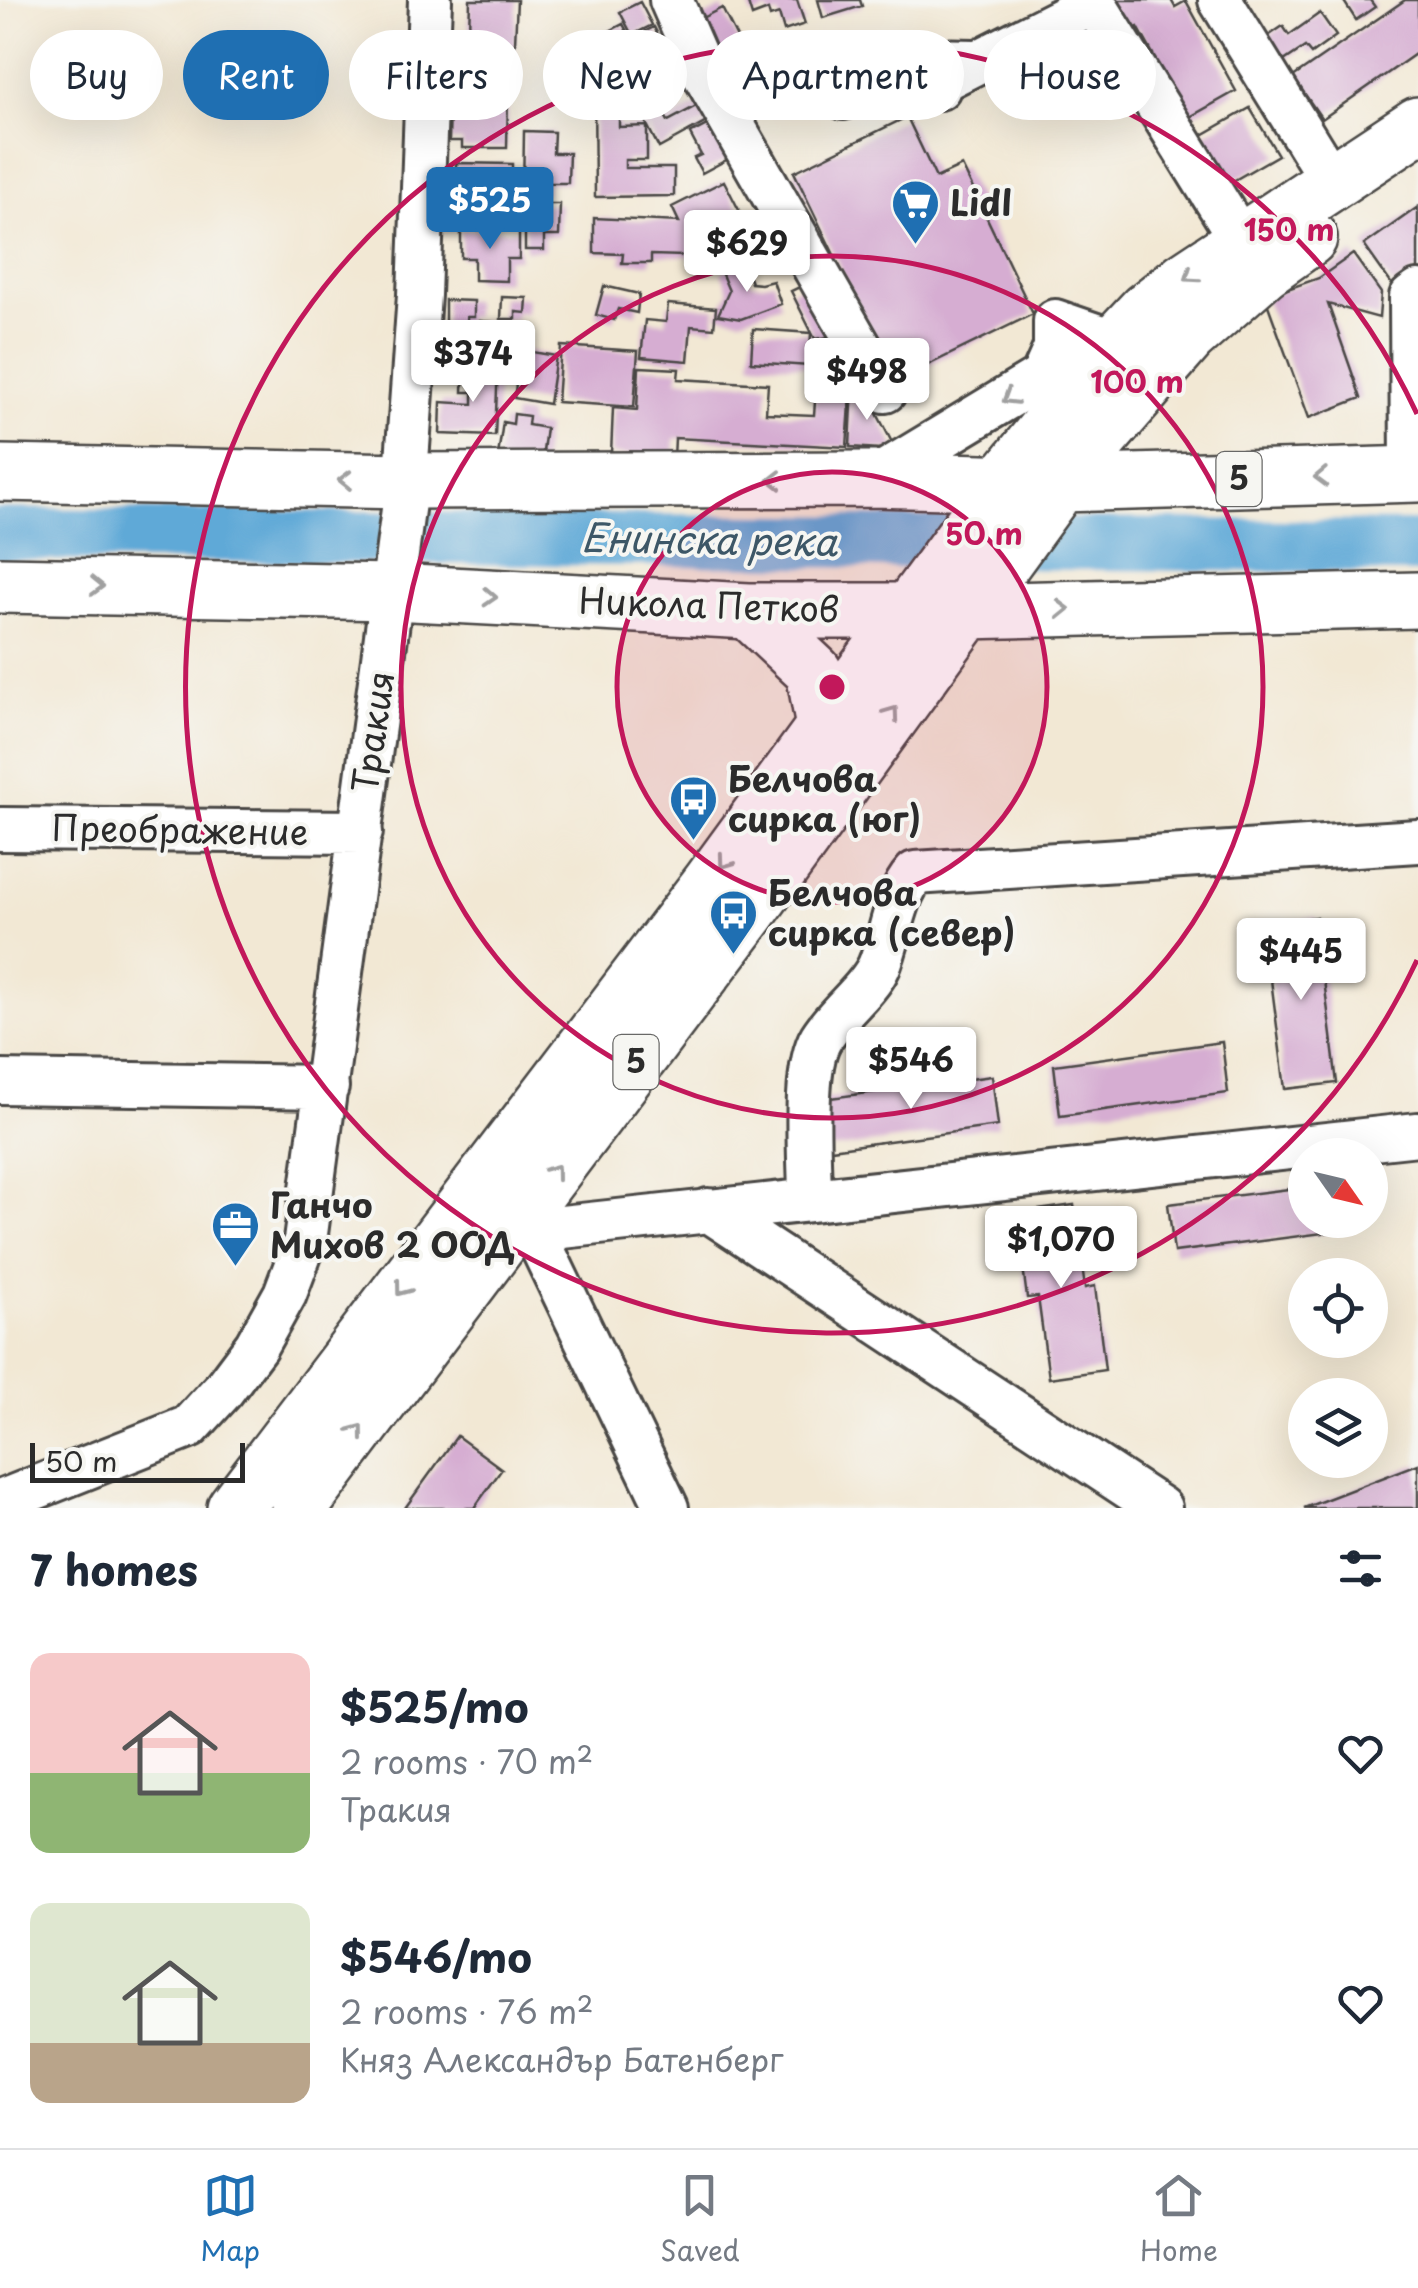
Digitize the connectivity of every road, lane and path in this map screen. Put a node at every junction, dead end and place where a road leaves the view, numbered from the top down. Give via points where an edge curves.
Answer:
1 (430, 0) edge
2 (1220, 0) edge
3 (1093, 1) edge
4 (684, 4) edge
5 (964, 61) edge
6 (980, 61) junction
7 (964, 69) edge
8 (1418, 125) edge
9 (1418, 161) edge
10 (1332, 182) junction
11 (1242, 242) junction
12 (1418, 292) edge
13 (1116, 342) junction
14 (885, 391) dead end
15 (0, 473) edge
16 (1415, 474) edge
17 (872, 479) junction
18 (405, 492) junction
19 (1021, 498) junction
20 (394, 581) junction
21 (0, 584) edge
22 (949, 595) junction
23 (1418, 600) edge
24 (749, 611) junction
25 (824, 727) junction
26 (0, 829) edge
27 (360, 832) junction
28 (1418, 841) edge
29 (0, 1082) edge
30 (327, 1087) junction
31 (1418, 1134) edge
32 (810, 1199) junction
33 (708, 1210) junction
34 (0, 1502) edge
35 (235, 1508) edge
36 (299, 1508) edge
37 (668, 1508) edge
38 (1160, 1508) edge

1 - 18 street, Тракия
2 - 10 street
3 - 6 street
3 - 11 street
4 - 14 street via 702,71
5 - 6 street
6 - 7 street
8 - 10 main road
9 - 19 main road via 1264,270
10 - 11 main road
11 -> 13 main road via 1146,310
12 - 16 street via 1411,296
13 -> 17 street via 1055,321 1055,348 1042,377
13 - 19 main road
18 -> 15 main road
16 -> 19 main road, 5
17 -> 18 main road
17 - 19 main road
18 - 20 street, Тракия
19 - 22 main road
21 -> 20 main road, Никола Петков
20 -> 24 main road, Никола Петков
20 - 27 street, Тракия
22 -> 23 main road, Никола Петков
22 - 24 main road, Никола Петков
22 - 25 main road, 5
36 -> 22 main road, 5 via 749,912
24 - 25 main road via 814,672
25 -> 35 main road, 5
26 - 27 street, Преображение
27 - 30 street, Тракия
28 - 32 street via 915,873 905,884 877,970 819,1042 811,1070
29 - 30 street
30 - 34 street, Тракия via 306,1240 286,1294 223,1390 188,1426
31 - 32 street
32 - 33 street
33 - 37 street via 544,1228 544,1252
33 - 38 street

